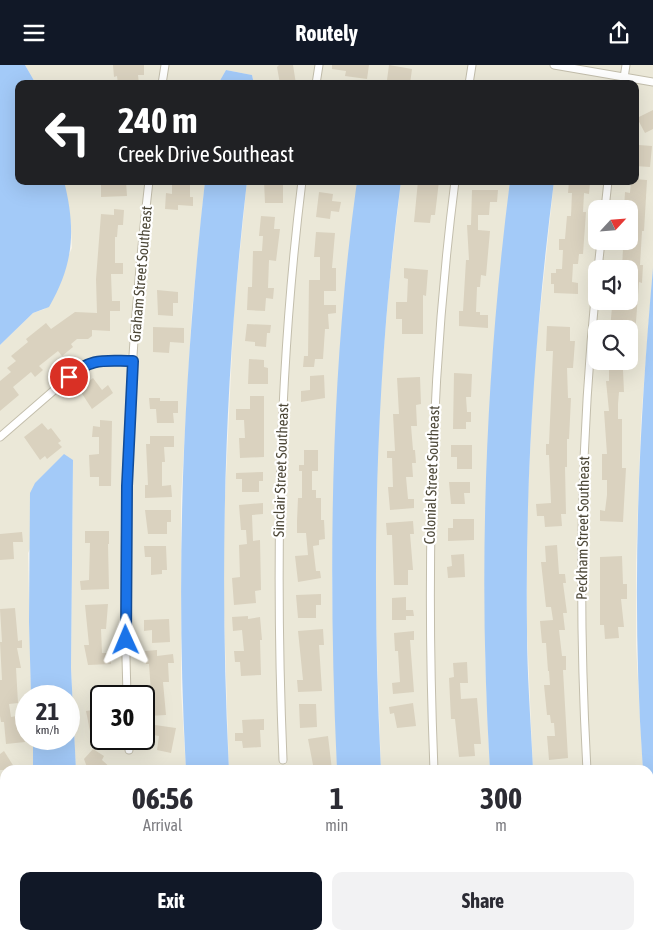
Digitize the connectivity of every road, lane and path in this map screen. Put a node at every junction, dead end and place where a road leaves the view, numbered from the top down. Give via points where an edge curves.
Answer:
1 (165, 65) edge
2 (318, 65) edge
3 (472, 65) edge
4 (554, 65) edge
5 (626, 65) edge
6 (163, 80) edge
7 (316, 80) edge
8 (470, 80) edge
9 (624, 80) edge
10 (639, 81) edge
11 (653, 82) edge
12 (150, 185) edge
13 (302, 185) edge
14 (455, 185) edge
15 (608, 185) edge
16 (606, 200) edge
17 (594, 310) edge
18 (133, 361) junction
19 (0, 437) edge
20 (127, 685) edge
21 (282, 760) dead end
22 (434, 765) edge
23 (587, 765) edge

1 - 6 street
2 - 7 street
3 - 8 street
4 - 9 street
5 - 9 street
10 - 11 street
12 - 18 street, Graham Street Southeast
13 - 21 street, Sinclair Street Southeast via 288,328 279,495
14 - 22 street, Colonial Street Southeast via 439,332 431,481 429,612
15 - 16 street
17 - 23 street, Peckham Street Southeast via 582,530 582,664
18 - 19 street via 92,362 82,366
18 - 20 street, Graham Street Southeast via 126,548

